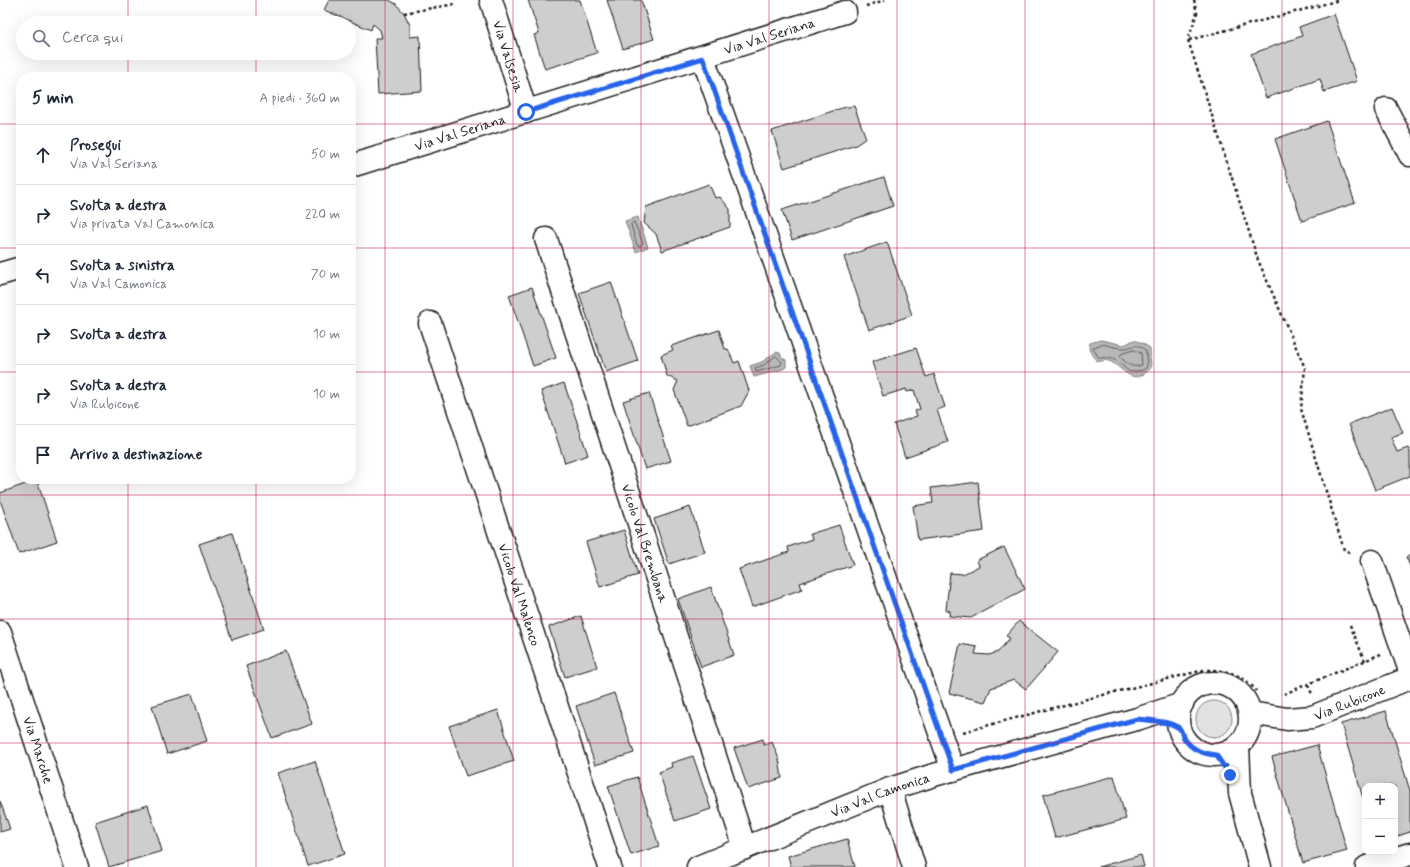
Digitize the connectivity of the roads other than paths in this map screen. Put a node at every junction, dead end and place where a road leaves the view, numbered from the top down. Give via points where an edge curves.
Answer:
1 (491, 0) edge
2 (845, 12) dead end
3 (703, 58) junction
4 (1386, 109) dead end
5 (526, 112) junction
6 (1410, 155) edge
7 (356, 164) edge
8 (546, 239) dead end
9 (16, 269) edge
10 (0, 274) edge
11 (430, 322) dead end
12 (1372, 562) road end
13 (0, 632) edge
14 (1410, 671) edge
15 (1410, 678) edge
16 (1182, 704) junction
17 (1254, 704) junction
18 (1137, 719) junction
19 (1287, 719) junction
20 (1180, 729) junction
21 (1241, 742) junction
22 (1216, 755) junction
23 (953, 770) junction
24 (890, 789) junction
25 (1240, 793) junction
26 (745, 848) junction
27 (1410, 854) edge
28 (77, 867) edge
29 (610, 867) edge
30 (698, 867) edge
31 (914, 867) edge
32 (1260, 867) edge
33 (1367, 867) edge

1 - 5 street, Via Valsesia
2 - 3 street, Via Val Seriana
3 - 5 street, Via Val Seriana
3 - 23 street
4 - 6 street
5 - 7 street, Via Val Seriana
8 - 26 street, Vicolo Val Brembana
9 - 10 street
11 - 29 street, Vicolo Val Malenco
12 - 14 street
13 - 28 street, Via Marche
15 - 19 street, Via Rubicone via 1320,715
16 - 17 street via 1197,688 1219,683 1230,686 1246,702
16 - 18 street, Via Val Camonica
16 - 20 street via 1179,712
17 - 19 street, Via Rubicone
17 - 21 street via 1250,722
18 - 20 street, Via Val Camonica via 1154,720
18 - 23 street, Via Val Camonica
19 - 21 street, Via Rubicone
20 - 22 street via 1190,745 1207,754
21 - 22 street via 1232,750
21 - 25 street
22 - 25 street
23 - 24 street, Via Val Camonica
24 - 26 street, Via Val Camonica
24 - 31 street
25 - 32 street
26 - 30 street, Via Val Camonica
27 - 33 street

